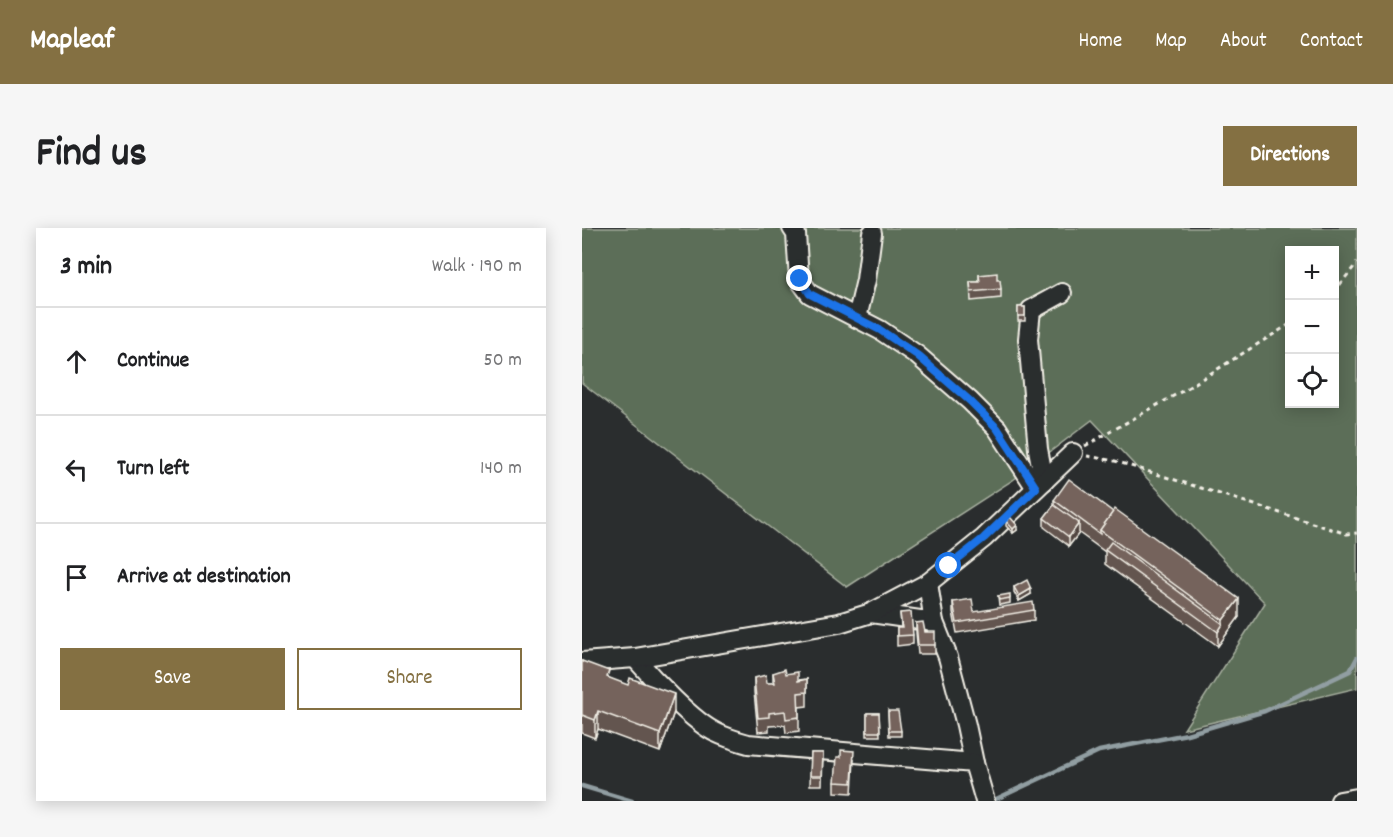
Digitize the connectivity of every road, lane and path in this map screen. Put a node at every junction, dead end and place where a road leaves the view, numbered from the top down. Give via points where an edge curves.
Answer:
1 (792, 228) edge
2 (872, 232) dead end
3 (1357, 263) edge
4 (1339, 287) edge
5 (1062, 293) dead end
6 (857, 318) junction
7 (1285, 327) edge
8 (1073, 453) junction
9 (1040, 484) junction
10 (1357, 533) edge
11 (928, 583) junction
12 (871, 613) junction
13 (934, 621) junction
14 (634, 658) junction
15 (582, 662) edge
16 (974, 763) junction
17 (985, 798) edge
18 (1357, 798) edge
19 (1340, 801) edge

1 - 6 street via 796,234 800,279 810,294
2 - 6 street
3 - 4 path
5 - 9 street via 1031,310 1028,339
6 - 9 street via 917,355 970,401 997,428
7 - 8 path
8 - 9 street
8 - 10 path via 1115,461 1347,534
9 - 11 street via 984,538
11 - 12 street
11 - 13 street
12 - 13 street
12 - 14 street via 839,623
13 - 16 street via 948,657
14 - 15 street
14 - 16 street via 715,733 748,744
16 - 17 street
18 - 19 street

